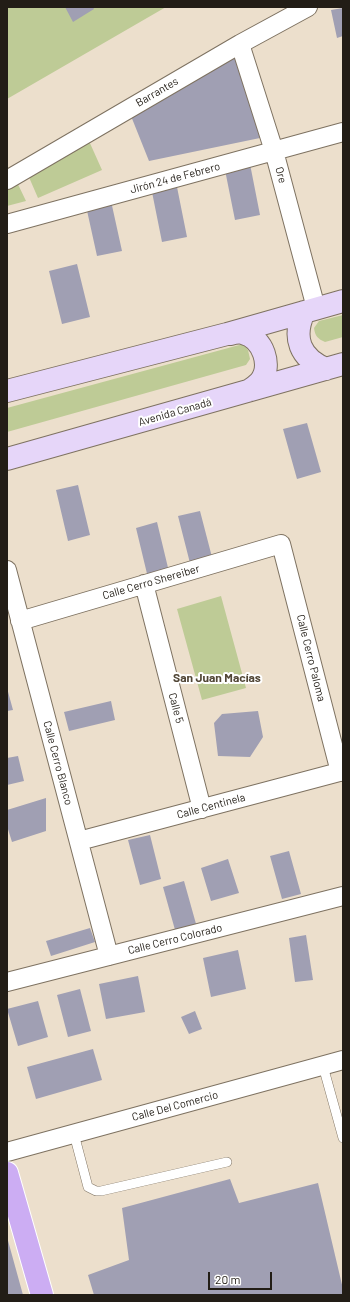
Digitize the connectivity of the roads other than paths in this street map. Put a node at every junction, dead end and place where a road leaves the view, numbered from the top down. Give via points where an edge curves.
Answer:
1 (308, 7) edge
2 (240, 44) junction
3 (343, 132) edge
4 (274, 151) junction
5 (7, 180) edge
6 (7, 224) edge
7 (343, 301) edge
8 (310, 310) junction
9 (227, 334) junction
10 (334, 366) edge
11 (7, 390) edge
12 (250, 390) junction
13 (7, 459) edge
14 (282, 544) joint
15 (7, 570) edge
16 (144, 584) junction
17 (20, 621) junction
18 (342, 772) edge
19 (202, 809) junction
20 (79, 841) junction
21 (343, 896) edge
22 (109, 956) junction
23 (7, 982) edge
24 (343, 1060) edge
25 (323, 1066) junction
26 (74, 1134) junction
27 (343, 1138) edge
28 (7, 1152) edge
29 (227, 1162) dead end
30 (7, 1173) edge
31 (42, 1295) edge

1 - 2 street, Barrantes
2 - 4 street, Ore
2 - 5 street, Barrantes
3 - 4 street, Jirón 24 de Febrero
4 - 6 street, Jirón 24 de Febrero
4 - 8 street, Ore
7 - 8 main road
8 - 9 main road
8 - 10 main road via 298,323 300,346 315,364
9 - 11 main road
9 - 12 main road via 242,333 256,340 265,353 266,369 260,382
10 - 12 main road, Avenida Canadá
12 - 13 main road, Avenida Canadá
14 - 16 street, Calle Cerro Shereiber
14 - 18 street, Calle Cerro Paloma
15 - 17 street, Calle Cerro Blanco
16 - 17 street, Calle Cerro Shereiber
16 - 19 street, Calle 5
17 - 20 street, Calle Cerro Blanco
18 - 19 street, Calle Centinela
19 - 20 street, Calle Centinela
20 - 22 street, Calle Cerro Blanco
21 - 22 street, Calle Cerro Colorado
22 - 23 street, Calle Cerro Colorado
24 - 25 street, Calle Del Comercio
25 - 26 street, Calle Del Comercio
25 - 27 lane
26 - 28 street, Calle Del Comercio
26 - 29 lane via 88,1187 96,1191
30 - 31 main road

